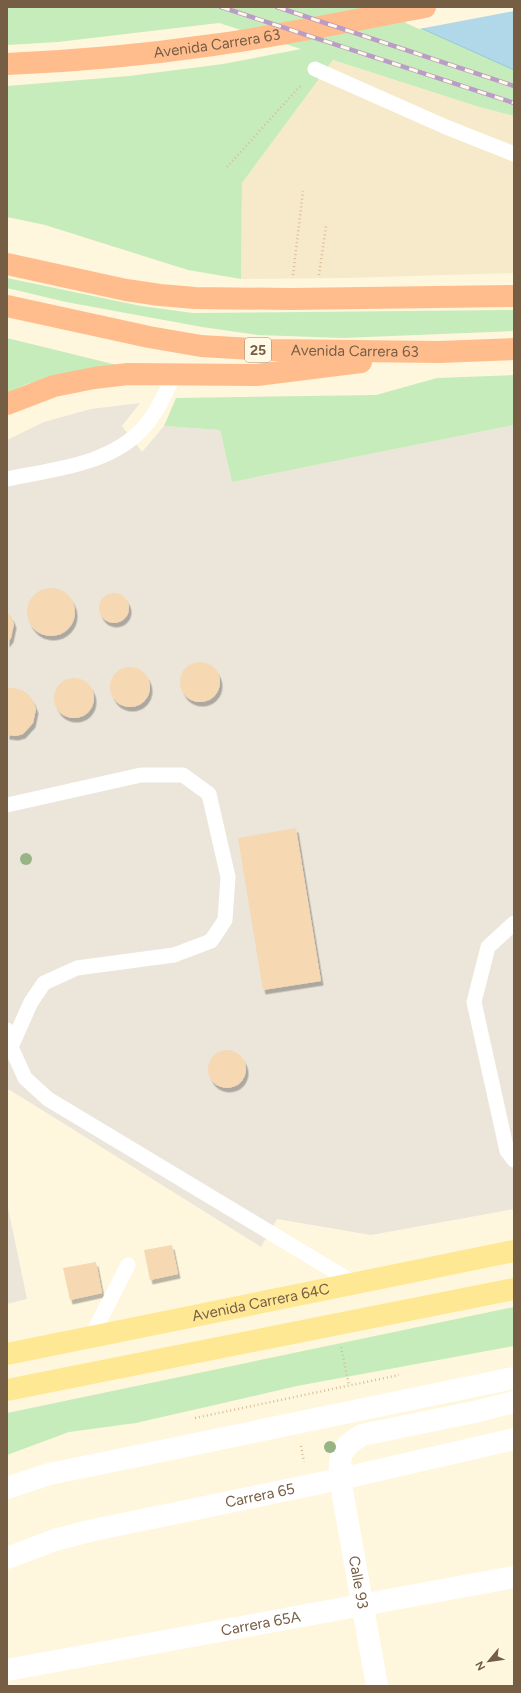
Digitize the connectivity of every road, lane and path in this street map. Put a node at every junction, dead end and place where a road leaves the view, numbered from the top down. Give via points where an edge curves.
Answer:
1 (425, 7) edge
2 (7, 64) edge
3 (315, 69) joint
4 (514, 154) edge
5 (227, 166) dead end
6 (303, 191) dead end
7 (326, 226) dead end
8 (7, 249) edge
9 (7, 264) edge
10 (126, 290) junction
11 (514, 296) edge
12 (290, 299) junction
13 (316, 299) junction
14 (7, 306) edge
15 (514, 349) edge
16 (439, 352) junction
17 (175, 375) junction
18 (7, 404) edge
19 (7, 479) edge
20 (7, 805) edge
21 (514, 923) edge
22 (7, 1030) edge
23 (11, 1047) junction
24 (514, 1160) edge
25 (514, 1251) edge
26 (128, 1265) dead end
27 (354, 1283) junction
28 (514, 1290) edge
29 (336, 1325) junction
30 (91, 1337) junction
31 (10, 1349) edge
32 (514, 1378) edge
33 (349, 1385) dead end
34 (7, 1390) edge
35 (514, 1402) edge
36 (514, 1439) edge
37 (300, 1441) dead end
38 (305, 1469) dead end
39 (340, 1479) junction
40 (7, 1488) edge
41 (7, 1558) edge
42 (514, 1577) edge
43 (363, 1605) junction
44 (7, 1670) edge
45 (377, 1686) edge

1 - 2 highway, Avenida Carrera 63 via 214,45 98,59
3 - 4 lane
3 - 5 path
6 - 12 path
7 - 13 path
8 - 10 highway
9 - 10 highway
10 - 12 highway via 195,298
11 - 13 highway
12 - 13 highway
14 - 16 highway, Avenida Carrera 63 / 25 via 201,346 269,350
15 - 16 highway, Avenida Carrera 63 / 25
16 - 17 highway via 257,375
17 - 18 highway via 128,374 94,378 54,386
17 - 19 lane via 145,427 112,452 78,464
20 - 23 lane via 141,775 183,775 209,794 228,877 225,920 211,941 174,955 77,968 44,983 31,1002
21 - 24 lane via 488,947 474,1002 507,1151
22 - 23 lane
23 - 27 lane via 25,1078 48,1099
25 - 27 main road, Avenida Carrera 64C
26 - 30 lane
27 - 30 main road, Avenida Carrera 64C
28 - 29 main road
29 - 33 path
29 - 34 main road
30 - 31 main road, Avenida Carrera 64C
32 - 40 main road via 49,1474
35 - 39 main road, Calle 93 via 362,1435 349,1443 341,1453
36 - 39 main road, Carrera 65
37 - 38 path
39 - 41 main road, Carrera 65 via 89,1531 55,1540
39 - 43 main road, Calle 93
42 - 43 main road, Carrera 65A
43 - 44 main road, Carrera 65A
43 - 45 main road, Calle 93

